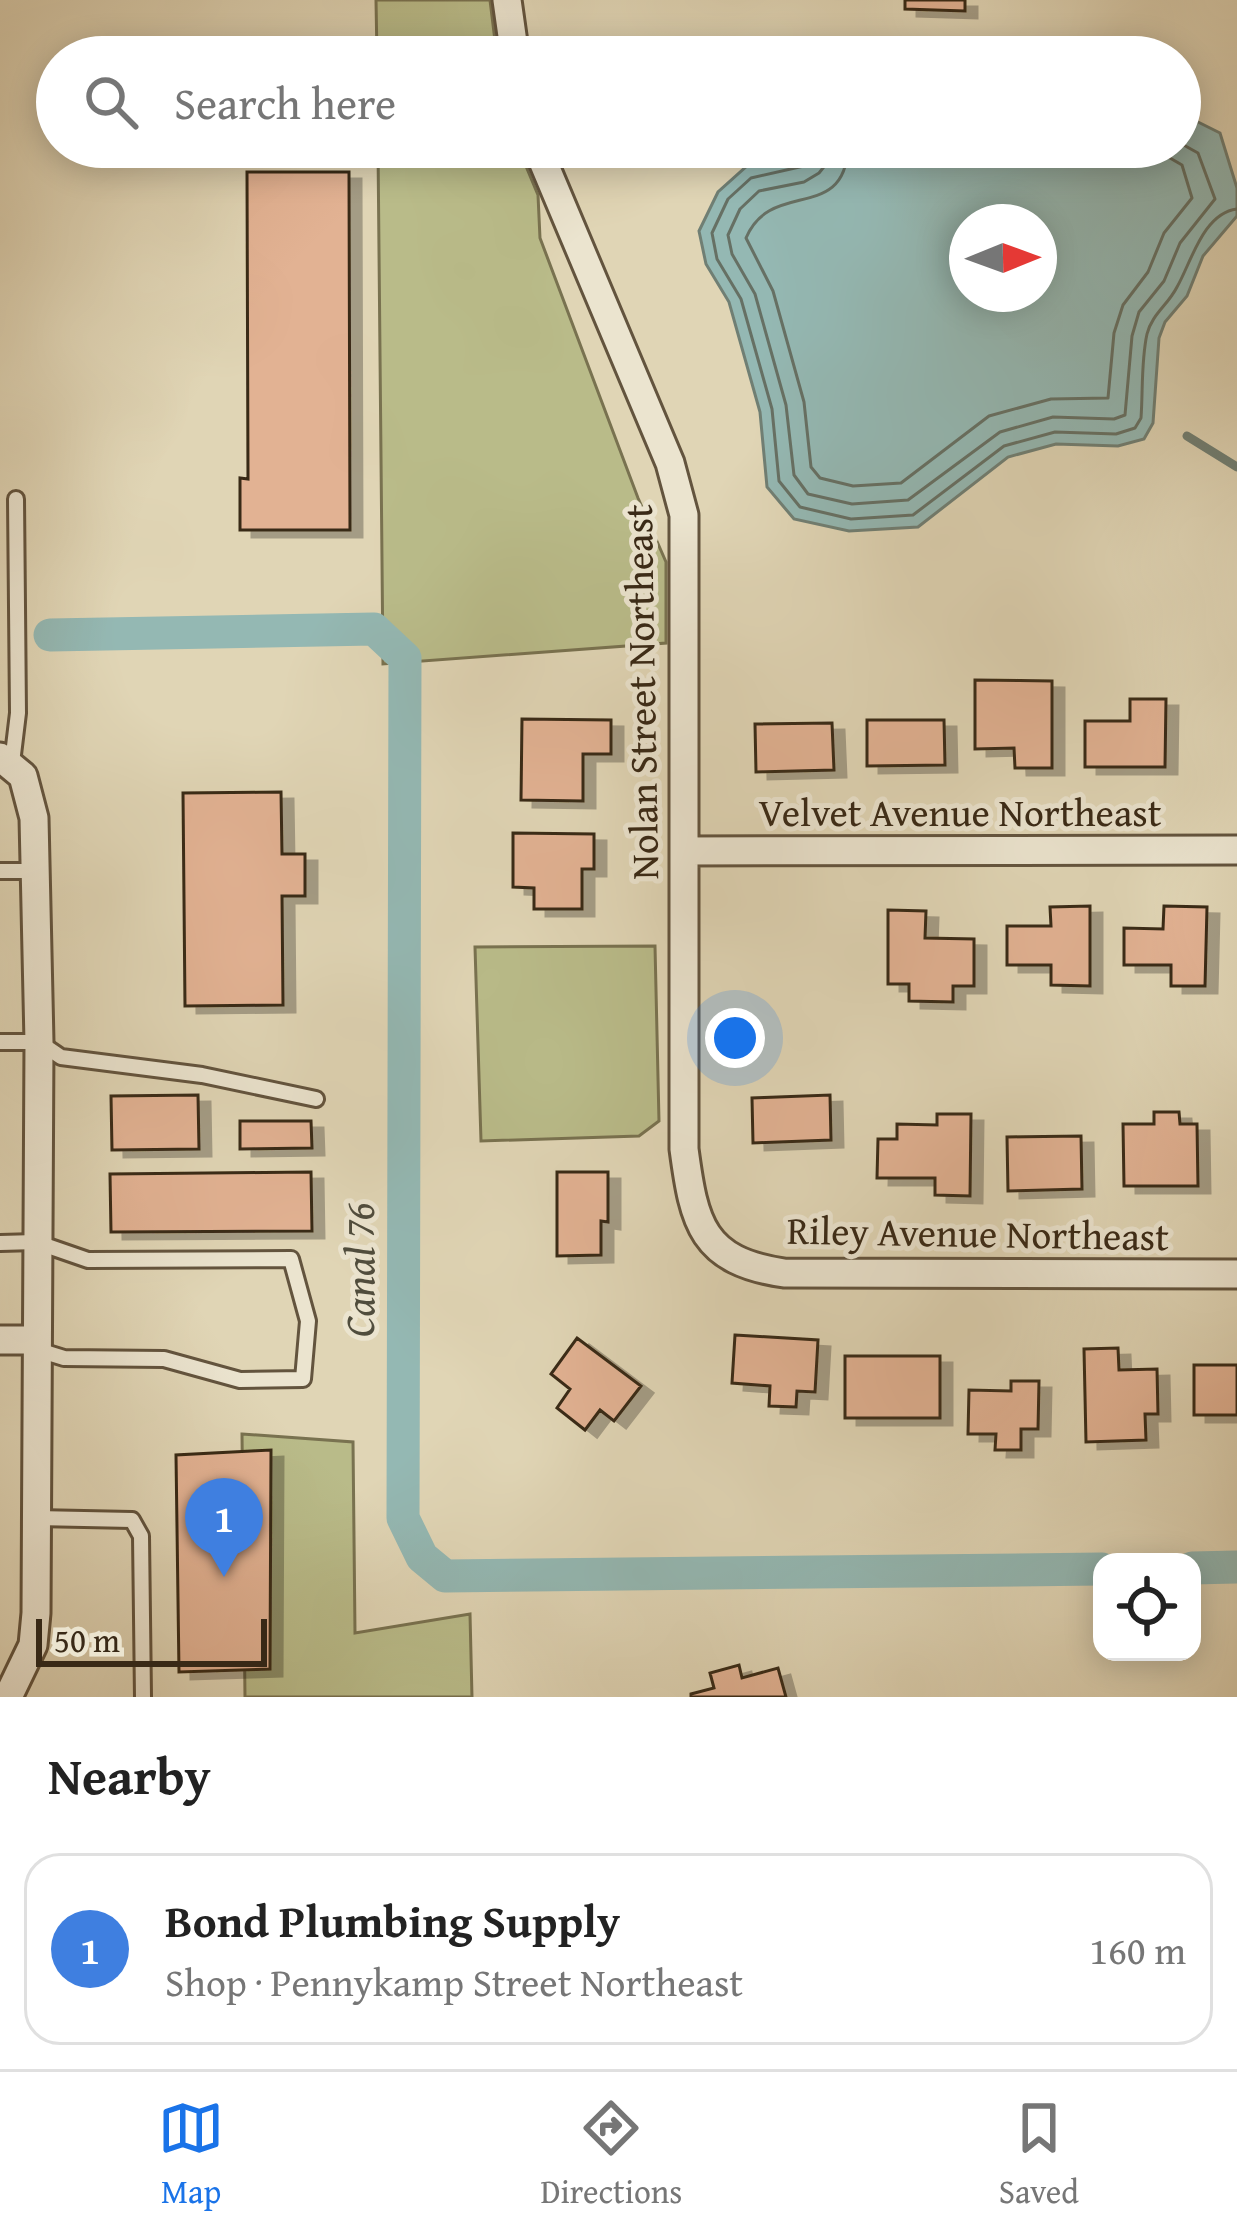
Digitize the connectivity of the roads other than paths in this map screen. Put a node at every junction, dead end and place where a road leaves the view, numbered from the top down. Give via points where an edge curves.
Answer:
1 (507, 0) edge
2 (512, 36) edge
3 (546, 168) edge
4 (16, 499) dead end
5 (6, 760) edge
6 (1237, 850) edge
7 (684, 851) junction
8 (0, 871) edge
9 (35, 872) junction
10 (0, 1042) edge
11 (38, 1042) junction
12 (316, 1099) dead end
13 (36, 1242) junction
14 (0, 1243) edge
15 (722, 1254) joint
16 (1237, 1274) edge
17 (0, 1340) edge
18 (35, 1344) junction
19 (36, 1518) junction
20 (9, 1697) edge
21 (143, 1697) edge

1 - 2 street
3 - 7 street, Nolan Street Northeast via 670,463 684,515
4 - 5 lane via 18,713
5 - 9 street via 30,796
6 - 7 street, Velvet Avenue Northeast
7 - 15 street, Nolan Street Northeast via 684,1149 691,1203
8 - 9 lane
9 - 11 street
10 - 11 lane
11 - 12 lane via 61,1057
11 - 13 street
13 - 14 lane
13 - 18 street
13 - 18 lane via 88,1260 291,1259 308,1321 303,1379 240,1380 164,1360 64,1358
15 - 16 street, Riley Avenue Northeast via 784,1273
17 - 18 street
18 - 19 street
19 - 20 street via 33,1645
19 - 21 lane via 131,1520 141,1536

